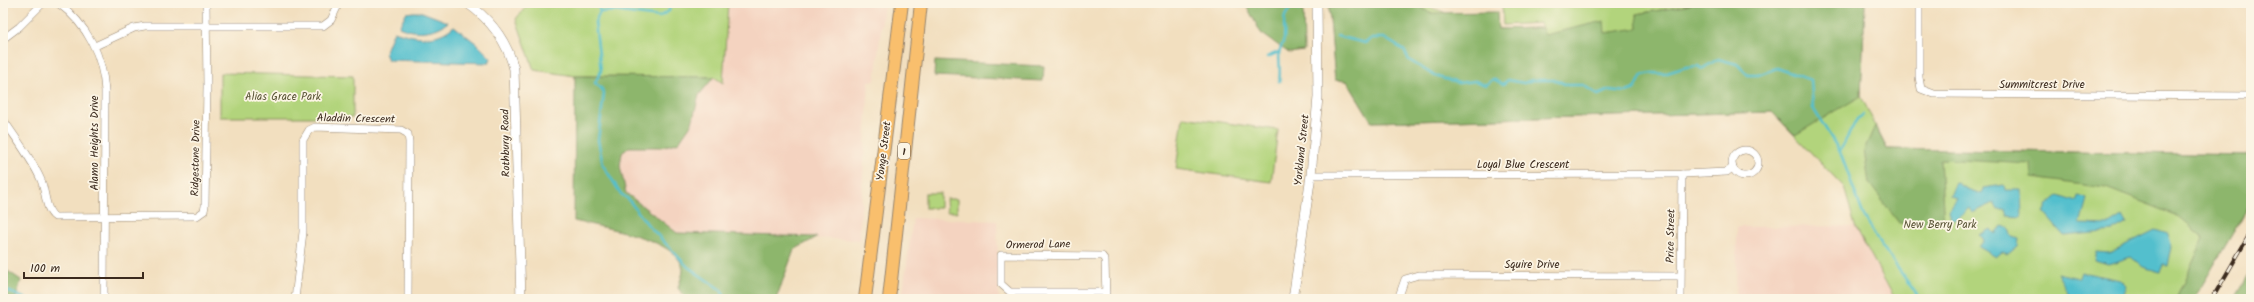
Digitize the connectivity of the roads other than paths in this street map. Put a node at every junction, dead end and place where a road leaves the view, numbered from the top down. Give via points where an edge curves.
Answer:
1 (43, 3) edge
2 (58, 3) edge
3 (206, 3) edge
4 (339, 3) edge
5 (466, 3) edge
6 (902, 3) edge
7 (921, 3) edge
8 (1317, 3) edge
9 (1919, 3) edge
10 (206, 26) junction
11 (3, 39) edge
12 (95, 46) junction
13 (2251, 96) edge
14 (3, 119) edge
15 (1732, 168) dead end
16 (1682, 174) junction
17 (1312, 175) junction
18 (105, 217) junction
19 (1680, 276) junction
20 (1106, 296) edge
21 (104, 299) edge
22 (295, 299) edge
23 (408, 299) edge
24 (521, 299) edge
25 (865, 299) edge
26 (889, 299) edge
27 (1293, 299) edge
28 (1398, 299) edge
29 (1680, 299) edge

1 - 11 street
2 - 12 street, Alamo Heights Drive via 79,21
3 - 10 street, Ridgestone Drive
4 - 10 street via 331,20 323,26
5 - 24 street, Rothbury Road via 485,16 493,26 514,69
6 - 25 main road, Yonge Street / 1
7 - 26 main road, Yonge Street / 1
8 - 17 street, Yorkland Street via 1318,97
9 - 13 street, Summitcrest Drive via 1919,77 1921,89 1934,94
10 - 12 street via 139,26
10 - 18 street, Ridgestone Drive via 204,211 192,218
12 - 18 street, Alamo Heights Drive via 104,83
14 - 18 street via 41,180 51,214 60,219
15 - 16 street, Loyal Blue Crescent via 1727,172
16 - 17 street, Loyal Blue Crescent
16 - 19 street, Price Street
17 - 27 street, Yorkland Street
18 - 21 street, Alamo Heights Drive
19 - 28 street, Squire Drive via 1419,275 1405,280
19 - 29 street, Price Street
20 - 20 street, Ormerod Lane via 1105,260 1099,255 1001,254 1001,284 1010,292
22 - 23 street, Aladdin Crescent via 303,232 303,140 309,130 315,127 401,130 408,134

